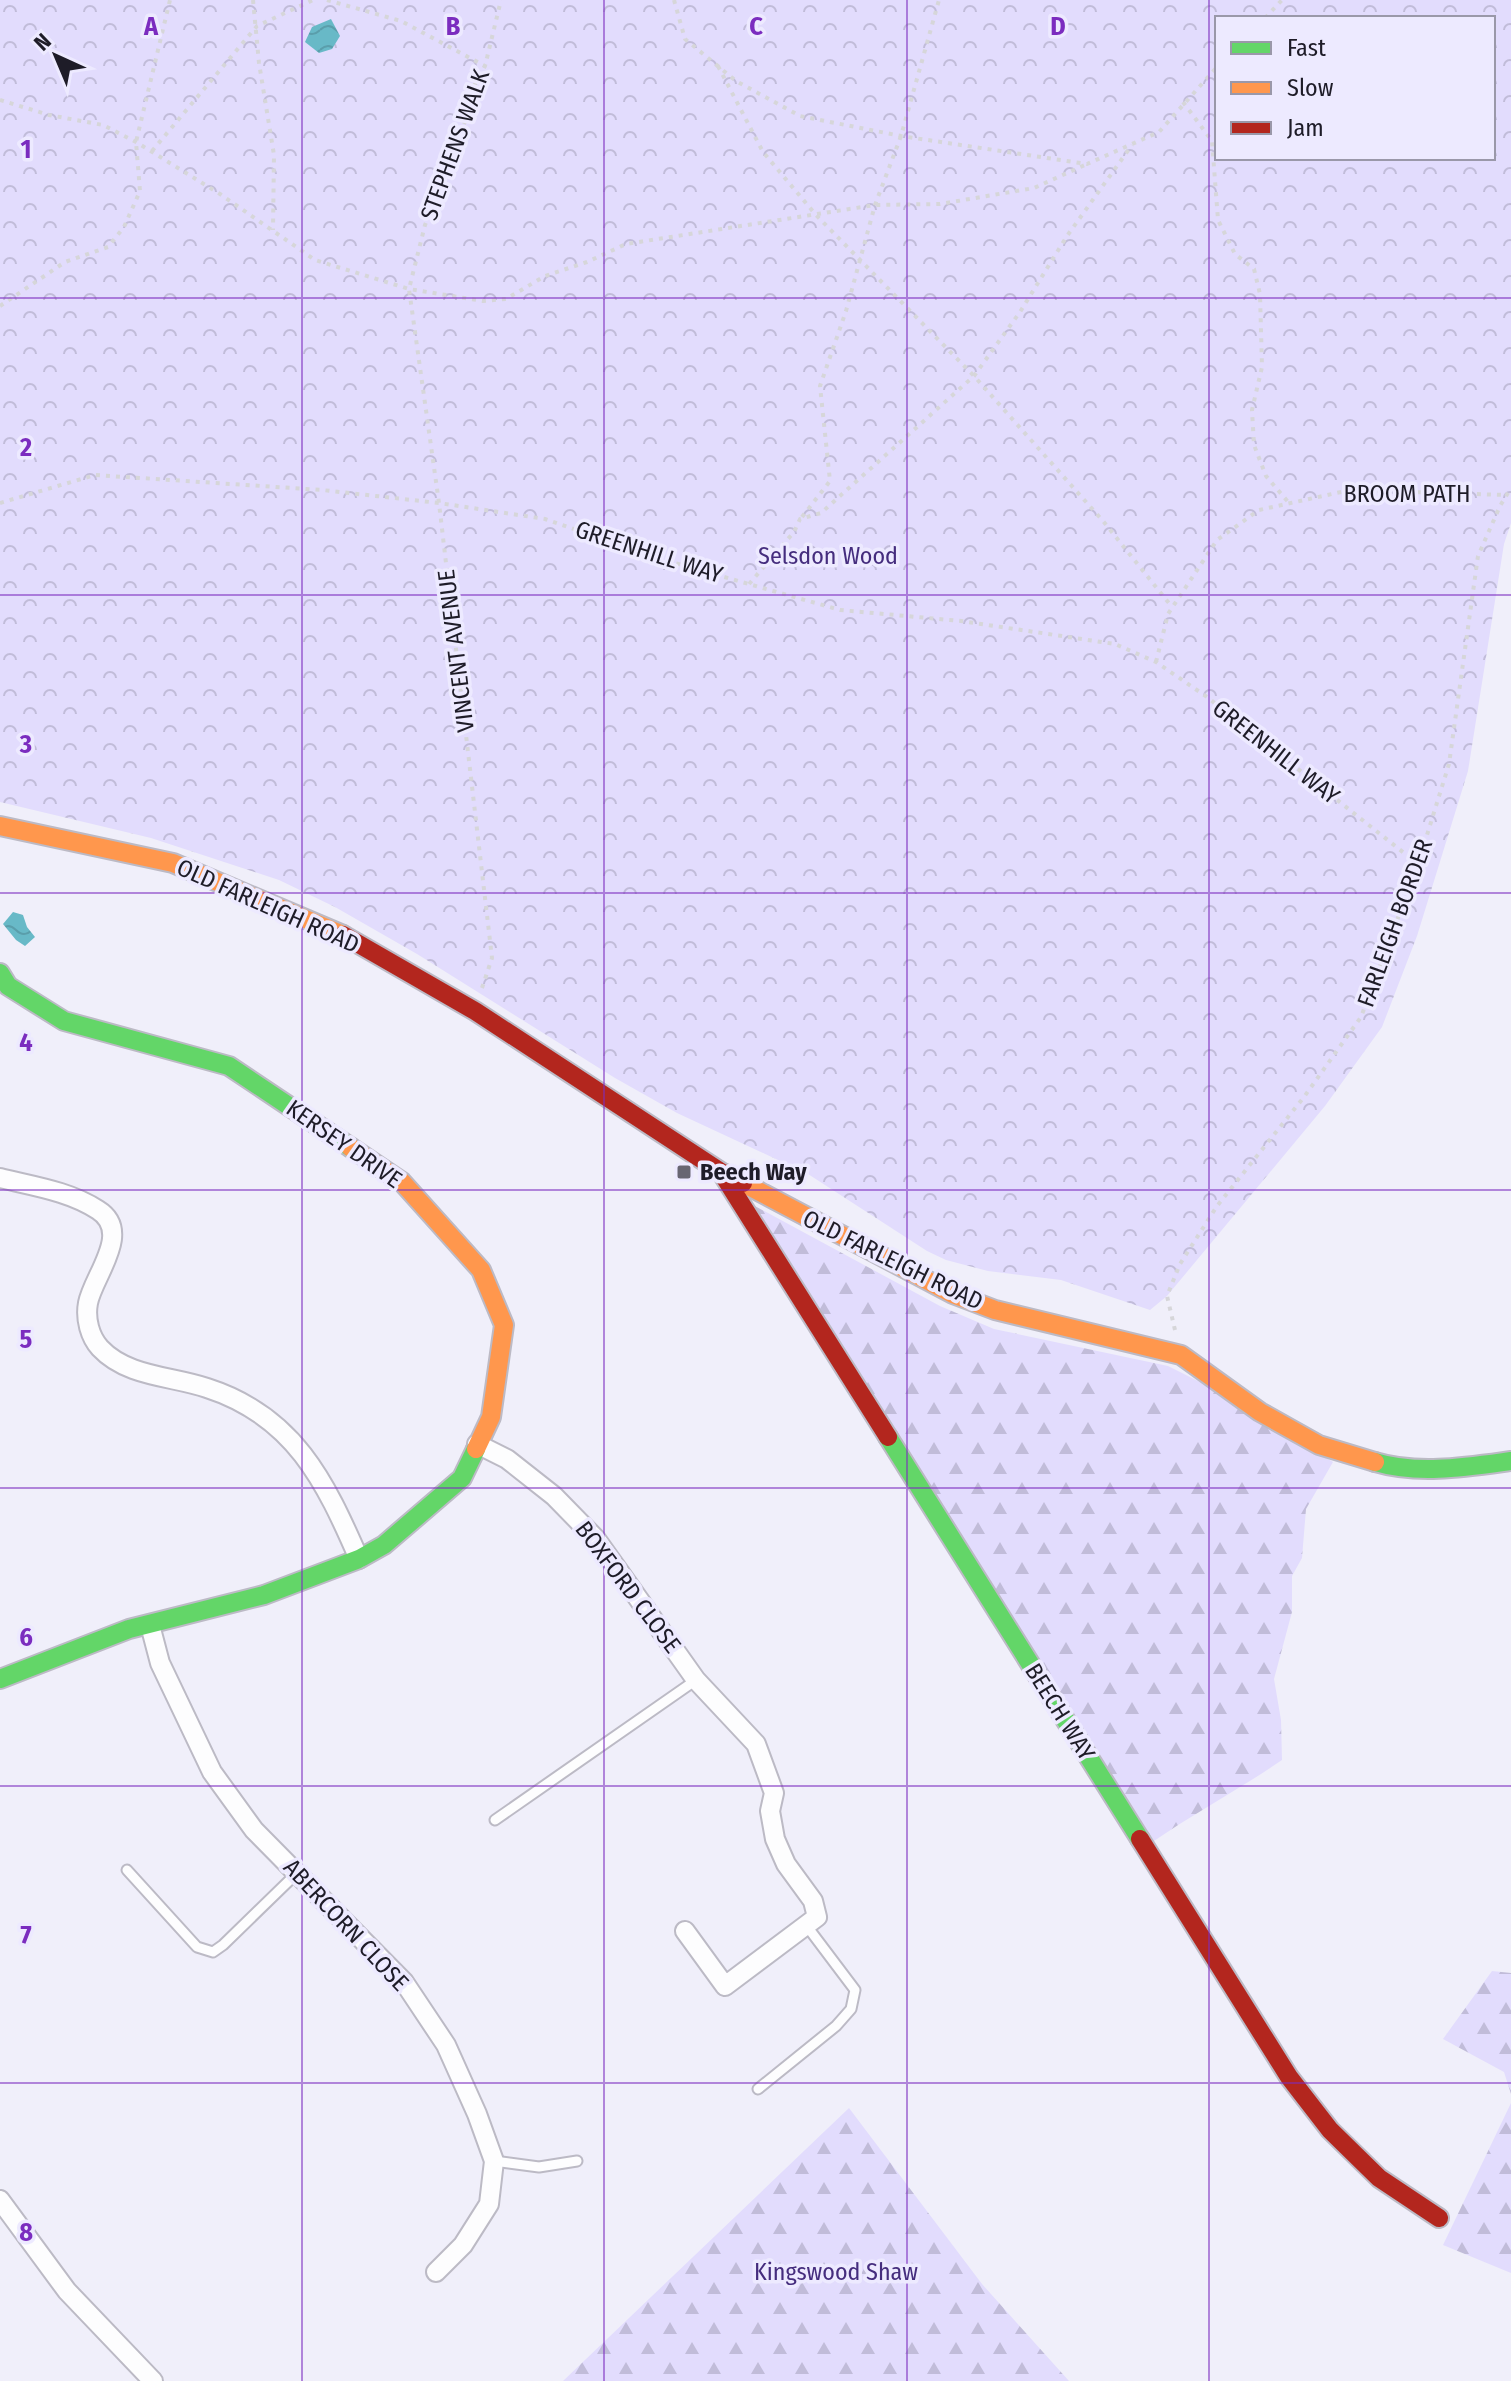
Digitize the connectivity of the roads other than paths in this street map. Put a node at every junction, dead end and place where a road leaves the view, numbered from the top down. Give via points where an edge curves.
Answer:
1 (0, 826) edge
2 (0, 973) edge
3 (721, 1172) junction
4 (0, 1178) edge
5 (477, 1444) junction
6 (1511, 1461) edge
7 (359, 1559) junction
8 (150, 1625) junction
9 (0, 1679) edge
10 (696, 1680) junction
11 (495, 1820) dead end
12 (127, 1870) dead end
13 (298, 1872) junction
14 (806, 1925) junction
15 (685, 1931) dead end
16 (758, 2089) dead end
17 (494, 2161) junction
18 (577, 2161) dead end
19 (0, 2200) edge
20 (1439, 2218) dead end
21 (436, 2272) dead end
22 (153, 2381) edge

1 - 3 street, OLD FARLEIGH ROAD via 173,863 334,930 475,1011
2 - 5 street, KERSEY DRIVE via 8,986 64,1021 229,1066 402,1182 481,1270 504,1325 491,1417
3 - 6 street, OLD FARLEIGH ROAD via 967,1299 1181,1355 1260,1412 1319,1445 1386,1465 1454,1469
3 - 20 street, BEECH WAY via 1289,2077 1330,2130 1379,2178
4 - 7 street via 60,1193 109,1220 113,1233 105,1265 88,1303 90,1334 97,1344 120,1363 208,1388 281,1430 325,1484
5 - 7 street, KERSEY DRIVE via 462,1478 384,1545
5 - 10 street, BOXFORD CLOSE via 507,1459 554,1496 596,1539
7 - 8 street, KERSEY DRIVE via 264,1595
8 - 9 street, KERSEY DRIVE
8 - 13 street, ABERCORN CLOSE via 160,1663 212,1772 254,1830
10 - 11 lane
10 - 14 street, BOXFORD CLOSE via 756,1744 774,1793 770,1811 775,1839 813,1901 817,1917
12 - 13 lane via 197,1947 213,1952
13 - 17 street, ABERCORN CLOSE via 404,1982 446,2045
14 - 15 street via 725,1986
14 - 16 lane via 855,1990 851,2009
17 - 18 lane via 539,2167
17 - 21 street, ABERCORN CLOSE via 489,2204 463,2245
19 - 22 street via 67,2291

